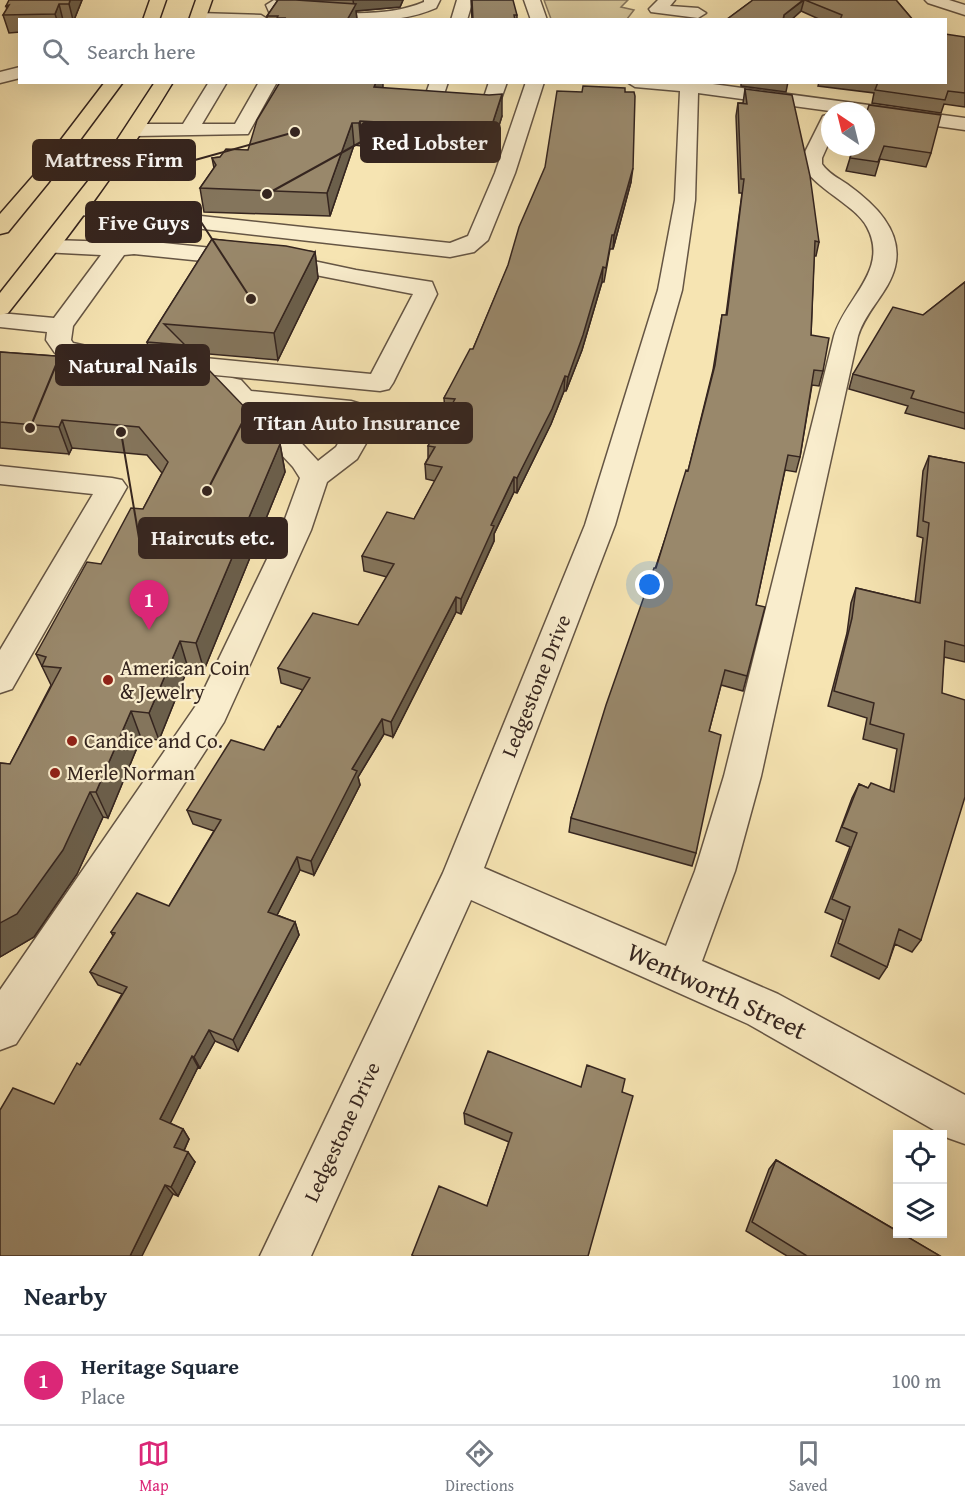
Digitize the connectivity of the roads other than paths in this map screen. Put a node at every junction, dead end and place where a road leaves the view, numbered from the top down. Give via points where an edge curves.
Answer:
1 (158, 0) edge
2 (204, 0) edge
3 (432, 0) edge
4 (465, 0) edge
5 (532, 0) edge
6 (933, 0) edge
7 (274, 5) edge
8 (658, 10) edge
9 (700, 13) edge
10 (151, 18) edge
11 (197, 18) edge
12 (460, 18) edge
13 (538, 18) edge
14 (965, 19) edge
15 (16, 62) edge
16 (0, 71) edge
17 (0, 78) edge
18 (113, 84) edge
19 (163, 84) edge
20 (217, 84) edge
21 (267, 84) edge
22 (438, 84) edge
23 (497, 84) edge
24 (534, 84) edge
25 (671, 84) edge
26 (689, 85) edge
27 (821, 110) edge
28 (875, 116) edge
29 (965, 124) edge
30 (136, 130) junction
31 (189, 130) junction
32 (821, 139) edge
33 (81, 209) junction
34 (0, 227) edge
35 (50, 247) junction
36 (117, 249) junction
37 (0, 308) edge
38 (0, 320) edge
39 (61, 326) junction
40 (46, 370) edge
41 (245, 398) junction
42 (0, 475) edge
43 (314, 478) junction
44 (0, 680) edge
45 (461, 877) junction
46 (677, 971) junction
47 (0, 1028) edge
48 (965, 1121) edge
49 (285, 1256) edge

1 - 10 main road
2 - 11 main road
3 - 7 street via 422,11 397,15 314,15 276,11
4 - 12 street
5 - 13 street
6 - 14 street
8 - 9 street
15 - 16 street
15 - 17 street
18 - 34 main road
19 - 30 main road
20 - 31 street
21 - 31 street via 241,130
22 - 23 street via 431,105 489,108
24 - 33 street via 505,173 477,240 465,247 450,250 335,236 190,213
25 - 26 street
26 - 27 street
26 - 45 street, Ledgestone Drive via 685,200 670,290 600,525
28 - 29 street
30 - 31 street
30 - 33 main road
32 - 46 street via 812,164 875,219 883,234 885,266 846,336 760,713 719,858
33 - 35 main road
35 - 36 street
35 - 37 main road
36 - 39 street
36 - 39 street via 134,247 290,263 424,287 425,294 380,383 91,356 64,348 58,340
38 - 39 street
40 - 41 street via 232,386
41 - 43 street via 305,462
41 - 43 street via 351,409 364,414 366,419 347,453
42 - 44 street via 112,487
43 - 47 street via 296,530 211,712
45 - 46 street, Wentworth Street
45 - 49 street, Ledgestone Drive
46 - 48 street, Wentworth Street via 764,1009

